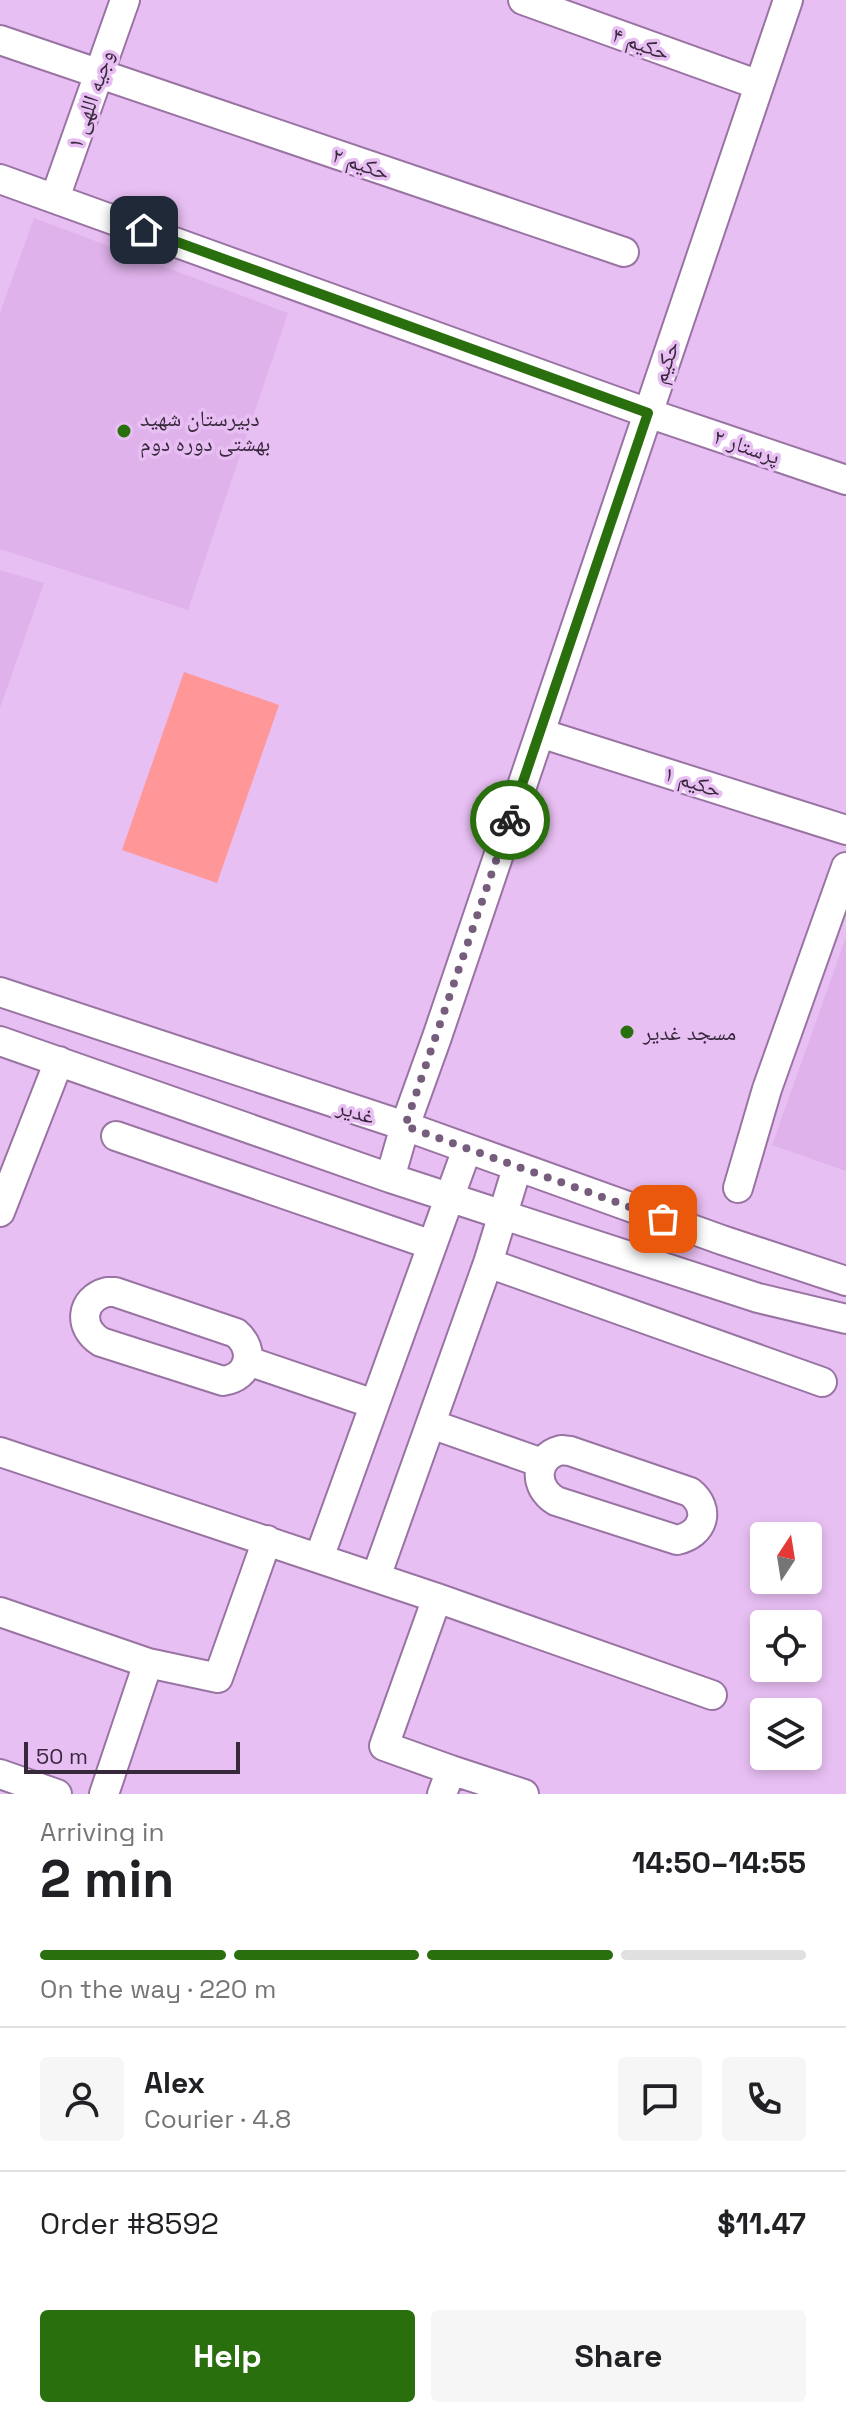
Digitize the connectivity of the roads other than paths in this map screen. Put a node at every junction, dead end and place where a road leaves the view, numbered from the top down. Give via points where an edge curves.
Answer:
1 (125, 0) edge
2 (523, 0) edge
3 (788, 0) edge
4 (0, 40) edge
5 (99, 74) junction
6 (759, 85) junction
7 (0, 179) edge
8 (55, 198) junction
9 (624, 252) dead end
10 (648, 413) junction
11 (846, 480) edge
12 (540, 733) junction
13 (846, 830) edge
14 (846, 867) edge
15 (0, 992) edge
16 (0, 1041) edge
17 (59, 1061) junction
18 (405, 1126) junction
19 (116, 1136) dead end
20 (467, 1149) junction
21 (517, 1168) junction
22 (390, 1178) junction
23 (738, 1188) dead end
24 (450, 1196) junction
25 (0, 1212) edge
26 (502, 1214) junction
27 (432, 1245) junction
28 (488, 1263) junction
29 (846, 1281) edge
30 (846, 1319) edge
31 (248, 1361) junction
32 (822, 1382) dead end
33 (374, 1404) junction
34 (431, 1424) junction
35 (0, 1452) edge
36 (542, 1463) junction
37 (267, 1540) junction
38 (319, 1558) junction
39 (376, 1577) junction
40 (437, 1598) junction
41 (0, 1612) edge
42 (148, 1663) junction
43 (712, 1695) dead end
44 (0, 1774) edge
45 (446, 1782) edge
46 (57, 1794) edge
47 (104, 1794) edge
48 (524, 1794) edge

1 - 5 street, وجیه اللهی ۱
2 - 6 street, حکیم ۴
3 - 6 street, حکیم
4 - 5 street, حکیم ۲
5 - 8 street, وجیه اللهی ۱
5 - 9 street, حکیم ۲
6 - 10 street, حکیم
7 - 8 street, پرستار ۲
8 - 10 street, پرستار ۲
10 - 11 street, پرستار ۲
10 - 12 street, حکیم
12 - 13 street, حکیم ۱
12 - 18 street, حکیم
14 - 23 street via 767,1089
15 - 18 street, غدیر
16 - 17 street
17 - 22 street
17 - 25 street
18 - 20 street, غدیر
18 - 22 street, حکیم
19 - 27 street
20 - 21 street, غدیر
20 - 24 street
21 - 26 street
21 - 29 street, غدیر
22 - 24 street
24 - 26 street
24 - 27 street
26 - 28 street
26 - 30 street via 758,1298
27 - 33 street
28 - 32 street
28 - 34 street
31 - 31 street via 247,1345 236,1333 115,1292 92,1298 84,1313 87,1331 101,1342 223,1381 239,1375
31 - 33 street
33 - 38 street
34 - 36 street
34 - 39 street
35 - 37 street
36 - 36 street via 539,1481 556,1501 677,1540 700,1527 703,1511 690,1492 570,1451 554,1452
37 - 38 street
37 - 42 street via 218,1678
38 - 39 street
39 - 40 street
40 - 43 street
40 - 45 street via 384,1746
41 - 42 street
42 - 47 street
44 - 46 street
45 - 48 street

